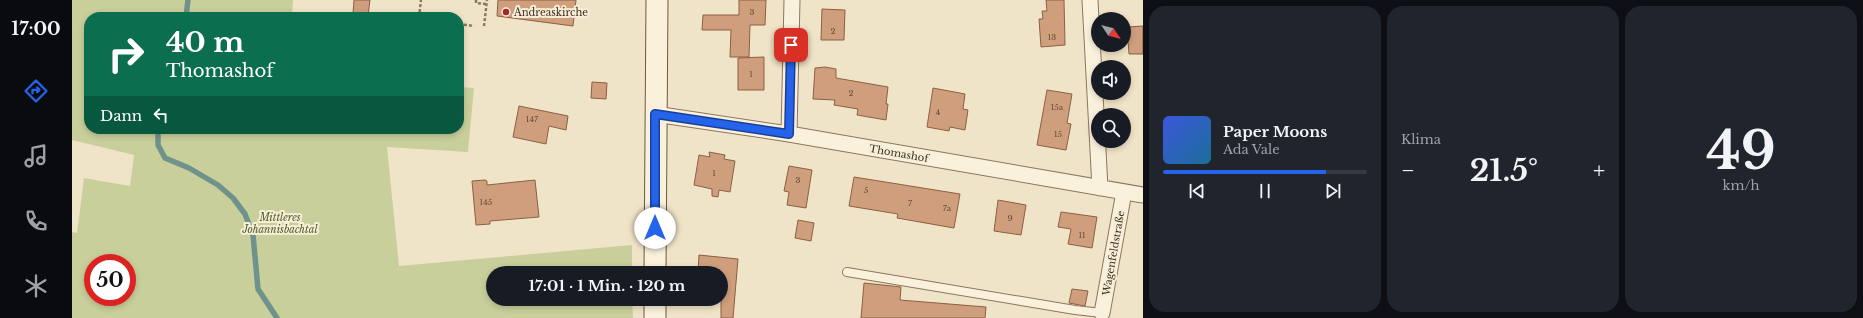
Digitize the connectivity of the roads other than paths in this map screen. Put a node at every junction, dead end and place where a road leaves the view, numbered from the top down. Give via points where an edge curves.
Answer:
1 (657, 0) edge
2 (792, 0) edge
3 (1090, 0) edge
4 (655, 114) junction
5 (789, 134) junction
6 (1100, 188) junction
7 (1124, 192) junction
8 (1143, 195) edge
9 (655, 266) edge
10 (847, 272) dead end
11 (655, 306) edge
12 (1102, 313) joint
13 (655, 318) edge

1 - 4 main road
2 - 5 street
3 - 6 street
4 - 5 street, Thomashof
4 - 9 main road
5 - 6 street, Thomashof
6 - 7 street, Thomashof
7 - 8 street, Thomashof
7 - 12 street, Wagenfeldstraße
10 - 12 lane
11 - 13 main road

